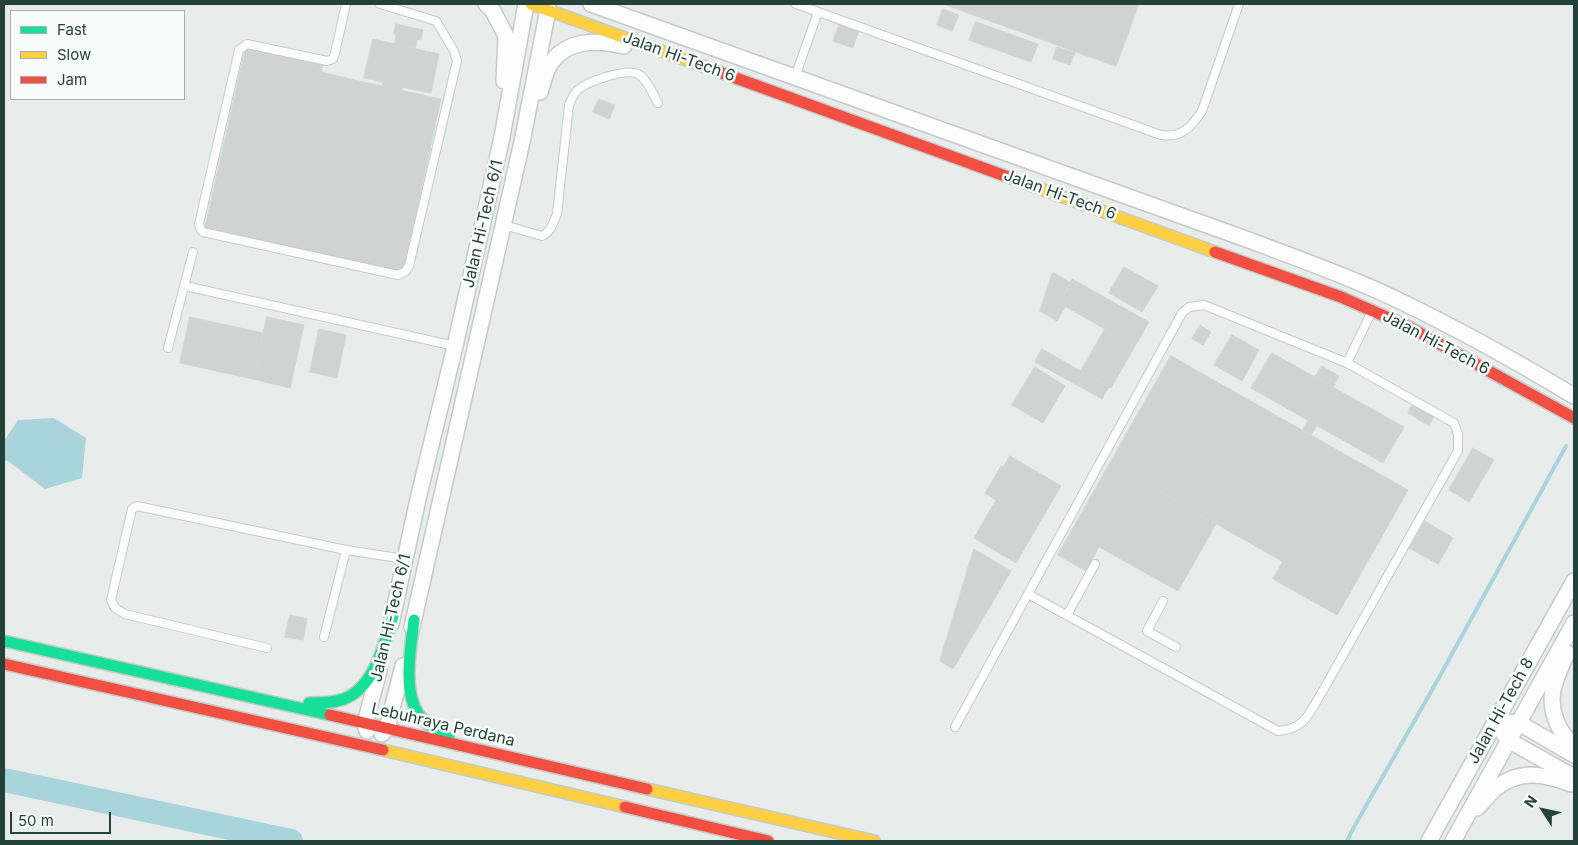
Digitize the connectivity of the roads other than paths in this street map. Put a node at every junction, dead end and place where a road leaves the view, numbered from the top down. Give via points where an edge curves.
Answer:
1 (346, 4) edge
2 (380, 4) edge
3 (486, 4) edge
4 (526, 4) edge
5 (531, 4) edge
6 (591, 4) edge
7 (796, 4) edge
8 (1239, 4) edge
9 (548, 7) edge
10 (818, 12) junction
11 (684, 60) junction
12 (795, 78) junction
13 (658, 103) dead end
14 (502, 137) junction
15 (522, 142) junction
16 (504, 225) junction
17 (193, 252) dead end
18 (185, 286) junction
19 (1373, 310) junction
20 (455, 346) junction
21 (168, 348) dead end
22 (1348, 363) junction
23 (1537, 374) junction
24 (1525, 390) junction
25 (1574, 390) edge
26 (1574, 396) edge
27 (1574, 418) edge
28 (1574, 430) edge
29 (346, 550) junction
30 (405, 559) junction
31 (1095, 564) dead end
32 (1574, 581) edge
33 (1028, 594) junction
34 (1163, 601) dead end
35 (1066, 615) junction
36 (393, 616) junction
37 (414, 620) junction
38 (1574, 623) edge
39 (1574, 633) edge
40 (324, 637) dead end
41 (4, 641) edge
42 (1176, 647) dead end
43 (267, 648) dead end
44 (4, 664) edge
45 (250, 697) junction
46 (1495, 722) junction
47 (366, 723) junction
48 (1519, 723) junction
49 (955, 727) dead end
50 (388, 728) junction
51 (1508, 740) junction
52 (1574, 745) edge
53 (459, 746) junction
54 (371, 747) junction
55 (1574, 755) edge
56 (1574, 777) edge
57 (1574, 786) edge
58 (1463, 822) junction
59 (768, 841) edge
60 (874, 841) edge
61 (1429, 841) edge
62 (1452, 841) edge

1 - 2 lane via 335,54 327,62 247,44 239,50 199,224 204,232 398,274 409,266 457,61 436,21
3 - 14 street via 506,36
4 - 14 street, Jalan Hi-Tech 6/1
5 - 9 main road, Jalan Hi-Tech 6
6 - 12 street, Jalan Hi-Tech 6
7 - 10 lane
8 - 10 lane via 1202,111 1192,126 1169,136
9 - 11 main road, Jalan Hi-Tech 6
9 - 15 street, Jalan Hi-Tech 6/1
10 - 12 lane
11 - 15 street via 606,42 571,46 549,66
11 - 19 main road, Jalan Hi-Tech 6
12 - 23 street, Jalan Hi-Tech 6 via 1353,280 1404,303
13 - 16 lane via 644,79 637,74 627,72 581,87 569,105 557,214 552,227 548,234 542,236
14 - 20 street, Jalan Hi-Tech 6/1
15 - 16 street, Jalan Hi-Tech 6/1
16 - 37 street, Jalan Hi-Tech 6/1
17 - 18 lane
18 - 20 lane
18 - 21 lane
19 - 22 lane
19 - 24 main road, Jalan Hi-Tech 6
20 - 30 street, Jalan Hi-Tech 6/1
22 - 33 lane via 1204,305 1189,306 1182,313
22 - 35 lane via 1454,423 1458,451 1302,724 1278,731
23 - 25 street
23 - 26 street, Jalan Hi-Tech 6
24 - 27 main road, Jalan Hi-Tech 6
24 - 28 street
29 - 30 lane
29 - 40 lane
29 - 43 lane via 137,506 132,509 111,600 115,608 125,614
30 - 36 street, Jalan Hi-Tech 6/1
31 - 35 lane
32 - 46 street, Jalan Hi-Tech 8
33 - 35 lane
33 - 49 lane
34 - 42 lane via 1147,631
36 - 45 main road via 373,672 362,688 343,700 326,704
36 - 47 street, Jalan Hi-Tech 6/1
37 - 50 street, Jalan Hi-Tech 6/1
37 - 53 main road via 409,685 412,701 418,714 431,727
38 - 48 street, Jalan Hi-Tech 8
39 - 52 street via 1552,699 1559,727
41 - 45 main road, Lebuhraya Perdana
44 - 54 main road
45 - 47 main road, Lebuhraya Perdana
46 - 48 street
46 - 51 street
46 - 61 street, Jalan Hi-Tech 8
47 - 50 main road, Lebuhraya Perdana
47 - 54 street, Jalan Hi-Tech 6/1
48 - 51 street, Jalan Hi-Tech 8
48 - 55 street
50 - 53 main road, Lebuhraya Perdana
50 - 54 street, Jalan Hi-Tech 6/1
51 - 56 street
51 - 58 street, Jalan Hi-Tech 8
53 - 60 main road, Lebuhraya Perdana
54 - 59 main road
57 - 58 street via 1550,776 1526,774 1496,788
58 - 62 street, Jalan Hi-Tech 8

